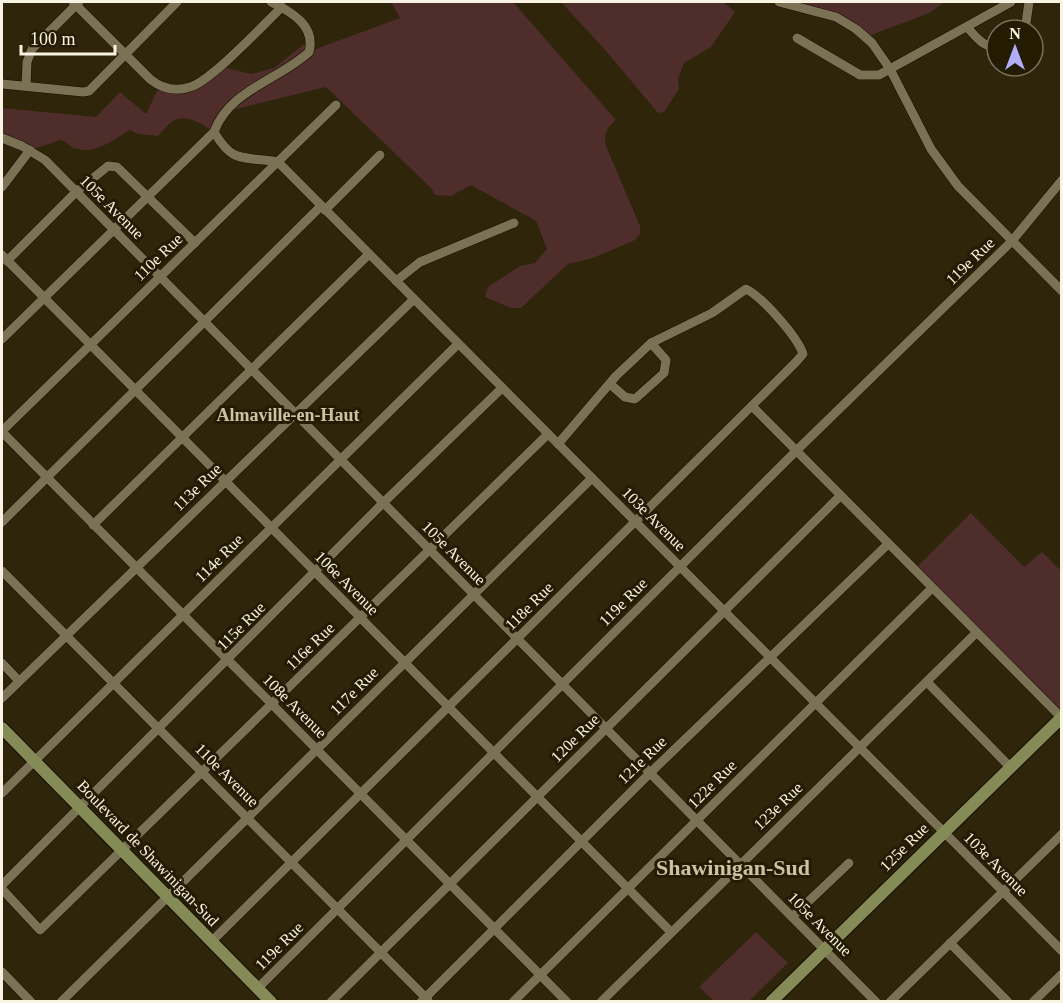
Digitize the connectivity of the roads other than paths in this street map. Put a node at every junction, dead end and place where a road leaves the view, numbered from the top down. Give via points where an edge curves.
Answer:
1 (76, 2) edge
2 (177, 2) edge
3 (271, 2) edge
4 (779, 2) edge
5 (1011, 2) edge
6 (1029, 2) edge
7 (282, 7) junction
8 (1027, 18) edge
9 (967, 27) junction
10 (797, 38) dead end
11 (985, 44) edge
12 (125, 53) junction
13 (890, 69) junction
14 (2, 84) edge
15 (26, 86) junction
16 (336, 105) dead end
17 (214, 132) junction
18 (2, 138) edge
19 (30, 150) junction
20 (380, 154) dead end
21 (278, 162) junction
22 (1062, 180) edge
23 (2, 187) edge
24 (76, 192) junction
25 (148, 196) junction
26 (323, 208) junction
27 (514, 224) dead end
28 (113, 230) junction
29 (1012, 241) junction
30 (195, 243) junction
31 (369, 254) junction
32 (4, 258) edge
33 (160, 277) junction
34 (396, 281) junction
35 (1062, 291) edge
36 (43, 299) junction
37 (414, 299) junction
38 (204, 321) junction
39 (2, 339) edge
40 (651, 343) junction
41 (91, 344) junction
42 (458, 344) junction
43 (251, 369) junction
44 (610, 384) junction
45 (502, 388) junction
46 (135, 389) junction
47 (752, 406) junction
48 (295, 413) junction
49 (2, 432) edge
50 (548, 434) junction
51 (182, 437) junction
52 (558, 444) junction
53 (796, 451) junction
54 (341, 460) junction
55 (47, 478) junction
56 (592, 478) junction
57 (226, 481) junction
58 (840, 496) junction
59 (383, 503) junction
60 (2, 522) edge
61 (635, 522) junction
62 (93, 525) junction
63 (272, 528) junction
64 (888, 544) junction
65 (430, 550) junction
66 (136, 567) junction
67 (680, 567) junction
68 (2, 571) edge
69 (316, 572) junction
70 (932, 588) junction
71 (474, 595) junction
72 (724, 611) junction
73 (183, 615) junction
74 (360, 618) junction
75 (976, 633) junction
76 (66, 636) junction
77 (517, 639) junction
78 (770, 657) junction
79 (228, 660) junction
80 (2, 663) edge
81 (405, 663) junction
82 (19, 681) junction
83 (927, 682) junction
84 (114, 683) junction
85 (562, 684) junction
86 (2, 698) edge
87 (815, 703) junction
88 (272, 704) junction
89 (448, 707) junction
90 (1061, 717) edge
91 (2, 728) edge
92 (159, 728) junction
93 (606, 729) junction
94 (860, 748) junction
95 (317, 749) junction
96 (494, 753) junction
97 (35, 761) junction
98 (1010, 766) junction
99 (202, 772) junction
100 (650, 773) junction
101 (2, 793) edge
102 (361, 794) junction
103 (537, 797) junction
104 (80, 807) junction
105 (248, 818) junction
106 (697, 820) junction
107 (943, 832) junction
108 (1062, 834) edge
109 (406, 840) junction
110 (581, 842) junction
111 (122, 850) junction
112 (292, 862) junction
113 (849, 863) dead end
114 (740, 864) junction
115 (450, 884) junction
116 (2, 887) edge
117 (628, 888) junction
118 (1002, 892) junction
119 (168, 896) junction
120 (337, 909) junction
121 (792, 917) junction
122 (494, 928) junction
123 (671, 933) junction
124 (212, 941) junction
125 (950, 943) junction
126 (824, 950) junction
127 (1062, 951) edge
128 (381, 952) junction
129 (2, 972) edge
130 (540, 974) junction
131 (1062, 974) edge
132 (258, 988) junction
133 (425, 1000) edge
134 (31, 1002) edge
135 (61, 1002) edge
136 (271, 1002) edge
137 (331, 1002) edge
138 (513, 1002) edge
139 (567, 1002) edge
140 (601, 1002) edge
141 (771, 1002) edge
142 (876, 1002) edge
143 (890, 1002) edge
144 (1008, 1002) edge
145 (1033, 1002) edge

1 - 12 street
1 - 15 street via 32,49
2 - 12 street
3 - 7 street
4 - 13 street via 825,13 847,23 872,43
5 - 9 street
6 - 8 street
7 - 12 street via 207,77 192,86 181,89 156,84
7 - 17 street via 308,31 309,52 237,100 221,117
9 - 11 street
9 - 13 street
10 - 13 street via 860,75 879,75
12 - 15 street via 89,91
13 - 29 street via 930,149 958,186
14 - 15 street
16 - 21 street, 110e Rue
17 - 21 street via 229,153
17 - 25 street
18 - 19 street, 105e Avenue
19 - 23 street
19 - 24 street, 105e Avenue
20 - 26 street
21 - 26 street, 103e Avenue
21 - 30 street, 110e Rue
22 - 29 street, 119e Rue
24 - 25 street via 108,166 117,167
24 - 28 street, 105e Avenue
24 - 32 street
25 - 28 street
25 - 30 street
26 - 31 street, 103e Avenue
26 - 38 street
27 - 34 street via 420,262
28 - 33 street, 105e Avenue
28 - 36 street
29 - 35 street
29 - 53 street, 119e Rue
30 - 33 street, 110e Rue
31 - 34 street, 103e Avenue
31 - 43 street
32 - 36 street, 106e Avenue
33 - 38 street, 105e Avenue
33 - 41 street, 110e Rue
34 - 37 street, 103e Avenue
36 - 39 street
36 - 41 street, 106e Avenue
37 - 42 street, 103e Avenue
37 - 48 street, 113e Rue
38 - 43 street, 105e Avenue
38 - 46 street
40 - 44 street
40 - 44 street via 666,360 664,373 635,399 625,398
40 - 47 street, 118e Rue via 712,312 746,289 756,294 799,343 802,354
41 - 46 street, 106e Avenue
41 - 49 street, 110e Rue
42 - 45 street, 103e Avenue
42 - 54 street, 114e Rue
43 - 48 street, 105e Avenue
43 - 51 street
44 - 52 street
45 - 50 street, 103e Avenue
45 - 59 street, 115e Rue
46 - 51 street, 106e Avenue
46 - 55 street
47 - 53 street
47 - 61 street, 118e Rue
48 - 54 street, 105e Avenue
48 - 57 street, 113e Rue
49 - 55 street, 108e Avenue
50 - 52 street, 103e Avenue
50 - 65 street, 116e Rue
51 - 57 street, 106e Avenue
51 - 62 street
52 - 56 street, 103e Avenue
53 - 58 street
53 - 67 street, 119e Rue
54 - 59 street, 105e Avenue
54 - 63 street, 114e Rue
55 - 60 street
55 - 62 street, 108e Avenue
56 - 61 street, 103e Avenue
56 - 71 street, 117e Rue
57 - 63 street, 106e Avenue
57 - 66 street, 113e Rue
58 - 64 street
58 - 72 street, 120e Rue
59 - 65 street, 105e Avenue
59 - 69 street, 115e Rue
61 - 67 street, 103e Avenue
61 - 77 street, 118e Rue
62 - 66 street, 108e Avenue
63 - 69 street, 106e Avenue
63 - 73 street, 114e Rue
64 - 70 street
64 - 78 street, 121e Rue
65 - 71 street, 105e Avenue
65 - 74 street, 116e Rue
66 - 73 street, 108e Avenue
66 - 76 street, 113e Rue
67 - 72 street, 103e Avenue
67 - 85 street, 119e Rue
68 - 76 street, 110e Avenue
69 - 74 street, 106e Avenue
69 - 79 street, 115e Rue
70 - 75 street
70 - 87 street, 122e Rue
71 - 77 street, 105e Avenue
71 - 81 street, 117e Rue
72 - 78 street, 103e Avenue
72 - 93 street, 120e Rue
73 - 79 street, 108e Avenue
73 - 84 street, 114e Rue
74 - 81 street, 106e Avenue
74 - 88 street, 116e Rue
75 - 83 street, 123e Rue
75 - 90 street
76 - 82 street, 113e Rue
76 - 84 street, 110e Avenue
77 - 85 street, 105e Avenue
77 - 89 street, 118e Rue
78 - 87 street, 103e Avenue
78 - 100 street, 121e Rue
79 - 88 street, 108e Avenue
79 - 92 street, 115e Rue
80 - 82 street
81 - 89 street, 106e Avenue
81 - 95 street, 117e Rue
82 - 86 street, 113e Rue
83 - 94 street, 123e Rue
83 - 98 street
84 - 92 street, 110e Avenue
84 - 97 street, 114e Rue
85 - 93 street, 105e Avenue
85 - 96 street, 119e Rue
87 - 94 street, 103e Avenue
87 - 106 street, 122e Rue
88 - 95 street, 108e Avenue
88 - 99 street, 116e Rue
89 - 96 street, 106e Avenue
89 - 102 street, 118e Rue
90 - 98 main road, 125e Rue
91 - 97 main road, Boulevard de Shawinigan-Sud
92 - 99 street, 110e Avenue
92 - 104 street, 115e Rue
93 - 100 street, 105e Avenue
93 - 103 street, 120e Rue
94 - 107 street, 103e Avenue
94 - 114 street, 123e Rue
95 - 102 street, 108e Avenue
95 - 105 street, 117e Rue
96 - 103 street, 106e Avenue
96 - 109 street, 119e Rue
97 - 101 street, 114e Rue
97 - 104 main road, Boulevard de Shawinigan-Sud
98 - 107 main road, 125e Rue
99 - 105 street, 110e Avenue
99 - 111 street, 116e Rue
100 - 106 street, 105e Avenue
100 - 110 street, 121e Rue
102 - 109 street, 108e Avenue
102 - 112 street, 118e Rue
103 - 110 street, 106e Avenue
103 - 115 street, 120e Rue
104 - 111 main road, Boulevard de Shawinigan-Sud
104 - 116 street, 115e Rue
105 - 112 street, 110e Avenue
105 - 119 street, 117e Rue
106 - 114 street, 105e Avenue
106 - 117 street, 122e Rue
107 - 118 street, 103e Avenue
107 - 126 main road, 125e Rue
108 - 118 street
109 - 115 street, 108e Avenue
109 - 120 street, 119e Rue
110 - 117 street, 106e Avenue
110 - 122 street, 121e Rue
111 - 116 street, 116e Rue via 40,930
111 - 119 main road, Boulevard de Shawinigan-Sud
112 - 120 street, 110e Avenue
112 - 124 street, 118e Rue
113 - 121 street
114 - 121 street, 105e Avenue
114 - 123 street, 123e Rue
115 - 122 street, 108e Avenue
115 - 128 street, 120e Rue
117 - 123 street, 106e Avenue
117 - 130 street, 122e Rue
118 - 125 street
118 - 127 street, 103e Avenue
119 - 124 main road, Boulevard de Shawinigan-Sud
119 - 135 street, 117e Rue
120 - 128 street, 110e Avenue
120 - 132 street, 119e Rue
121 - 126 street, 105e Avenue
122 - 130 street, 108e Avenue
122 - 133 street, 121e Rue
123 - 140 street, 123e Rue
124 - 132 main road, Boulevard de Shawinigan-Sud
125 - 143 street
125 - 144 street
126 - 141 main road, 125e Rue
126 - 142 street, 105e Avenue
128 - 133 street, 110e Avenue
128 - 137 street, 120e Rue
129 - 134 street
130 - 138 street, 122e Rue
130 - 139 street, 108e Avenue
131 - 145 street
132 - 136 main road, Boulevard de Shawinigan-Sud

